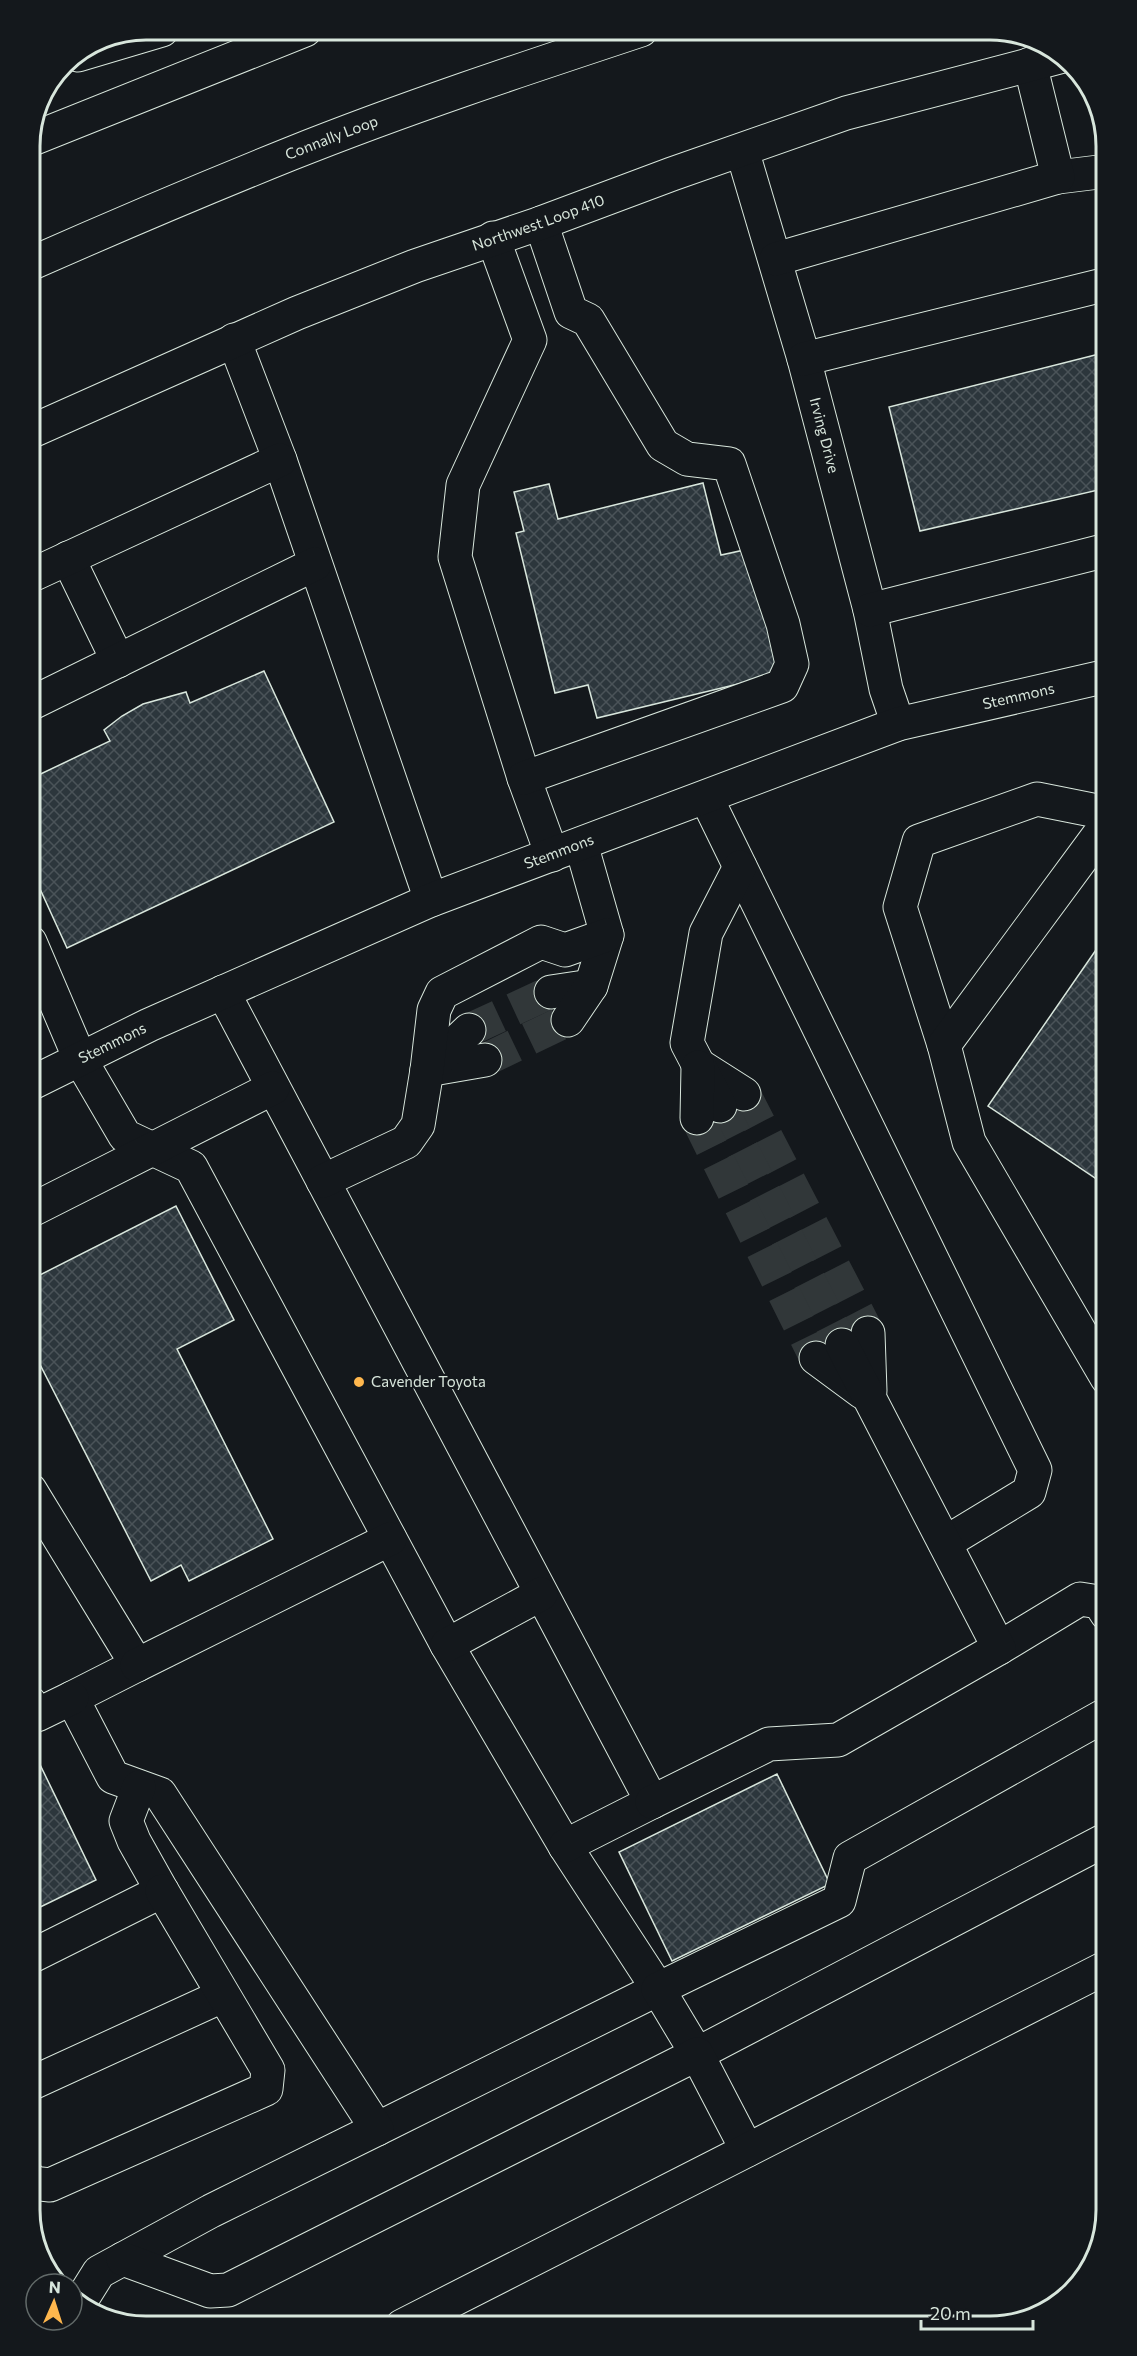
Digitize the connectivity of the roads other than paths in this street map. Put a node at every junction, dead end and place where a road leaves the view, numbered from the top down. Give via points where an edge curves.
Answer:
1 (280, 40) edge
2 (609, 41) edge
3 (1050, 59) edge
4 (1030, 64) junction
5 (41, 136) edge
6 (742, 150) junction
7 (1096, 172) edge
8 (1058, 177) junction
9 (542, 223) junction
10 (493, 238) junction
11 (41, 259) edge
12 (776, 260) junction
13 (1096, 287) edge
14 (234, 340) junction
15 (804, 360) junction
16 (41, 427) edge
17 (280, 460) junction
18 (1096, 553) edge
19 (68, 558) junction
20 (315, 564) junction
21 (41, 571) edge
22 (870, 610) junction
23 (118, 660) junction
24 (1096, 679) edge
25 (41, 699) edge
26 (898, 724) junction
27 (524, 778) junction
28 (706, 797) junction
29 (1096, 811) edge
30 (1096, 839) edge
31 (567, 849) junction
32 (740, 867) junction
33 (431, 900) junction
34 (607, 935) junction
35 (41, 967) edge
36 (591, 986) junction
37 (223, 992) junction
38 (551, 992) tunnel mouth
39 (568, 1020) tunnel mouth
40 (470, 1030) tunnel mouth
41 (944, 1045) junction
42 (80, 1059) junction
43 (486, 1060) tunnel mouth
44 (427, 1070) junction
45 (41, 1079) edge
46 (273, 1088) junction
47 (720, 1106) tunnel mouth
48 (153, 1149) junction
49 (323, 1181) junction
50 (40, 1206) edge
51 (1096, 1359) edge
52 (870, 1399) junction
53 (40, 1507) edge
54 (390, 1539) junction
55 (945, 1544) junction
56 (542, 1594) junction
57 (1096, 1602) edge
58 (447, 1645) junction
59 (999, 1648) junction
60 (137, 1665) junction
61 (72, 1698) junction
62 (40, 1713) edge
63 (1096, 1720) edge
64 (139, 1787) junction
65 (652, 1802) junction
66 (1096, 1845) edge
67 (564, 1846) junction
68 (162, 1891) junction
69 (40, 1952) edge
70 (1096, 1973) edge
71 (658, 1989) junction
72 (222, 1996) junction
73 (697, 2054) junction
74 (40, 2079) edge
75 (377, 2129) junction
76 (747, 2150) junction
77 (40, 2184) edge
78 (123, 2259) junction
79 (84, 2296) edge
80 (423, 2315) edge

1 - 5 main road
2 - 11 main road, Connally Loop via 291,154
3 - 4 main road, Northwest Loop 410
4 - 6 main road, Northwest Loop 410 via 846,112
4 - 8 main road
6 - 9 main road, Northwest Loop 410
6 - 12 main road, Irving Drive
7 - 8 main road
8 - 12 main road
9 - 10 main road, Northwest Loop 410
9 - 27 main road via 571,312 588,320 663,445 687,459 729,464 783,624 792,664 782,686
10 - 14 main road, Northwest Loop 410
10 - 27 main road via 530,340 464,485 455,557
12 - 15 main road, Irving Drive
13 - 15 main road
14 - 16 main road, Northwest Loop 410
14 - 17 main road
15 - 22 main road, Irving Drive
17 - 19 main road
17 - 20 main road
18 - 22 main road
19 - 21 main road
19 - 23 main road
20 - 23 main road
20 - 33 main road
22 - 26 main road, Irving Drive via 886,689
23 - 25 main road
24 - 26 main road, Stemmons
26 - 28 main road, Stemmons
27 - 31 main road
28 - 31 main road, Stemmons
28 - 32 main road
29 - 41 main road via 1037,799 919,841 900,907
30 - 41 main road
31 - 33 main road, Stemmons
31 - 34 main road
32 - 47 main road via 706,933 687,1043
32 - 55 main road via 1035,1470 1029,1492
33 - 37 main road, Stemmons
34 - 36 main road
34 - 44 main road via 565,950 540,942 442,993 434,1010
35 - 42 main road
36 - 38 main road
36 - 39 main road
37 - 42 main road, Stemmons
37 - 46 main road
40 - 44 main road
41 - 51 main road via 969,1142
42 - 45 main road, Stemmons
42 - 48 main road via 125,1137
43 - 44 main road
44 - 49 main road via 418,1125 406,1142
46 - 48 main road
46 - 49 main road
48 - 50 main road
48 - 54 main road via 190,1167
49 - 56 main road
52 - 52 main road via 842,1346
52 - 55 main road
53 - 60 main road
54 - 58 main road
54 - 60 main road
55 - 59 main road
56 - 58 main road
56 - 65 main road
57 - 59 main road via 1080,1599
58 - 67 main road
59 - 65 main road via 838,1740 769,1744
60 - 61 main road
61 - 62 main road
61 - 64 main road via 113,1776
63 - 71 main road via 850,1858 839,1901
64 - 68 main road via 126,1821
64 - 75 main road via 160,1794
65 - 67 main road
66 - 73 main road
67 - 71 main road
68 - 69 main road
68 - 72 main road
70 - 76 main road
71 - 73 main road
71 - 75 main road
72 - 74 main road
72 - 77 main road via 268,2070 266,2090 50,2185
73 - 76 main road
73 - 78 main road via 228,2290 210,2291
75 - 78 main road
76 - 80 main road
78 - 79 main road via 99,2272

